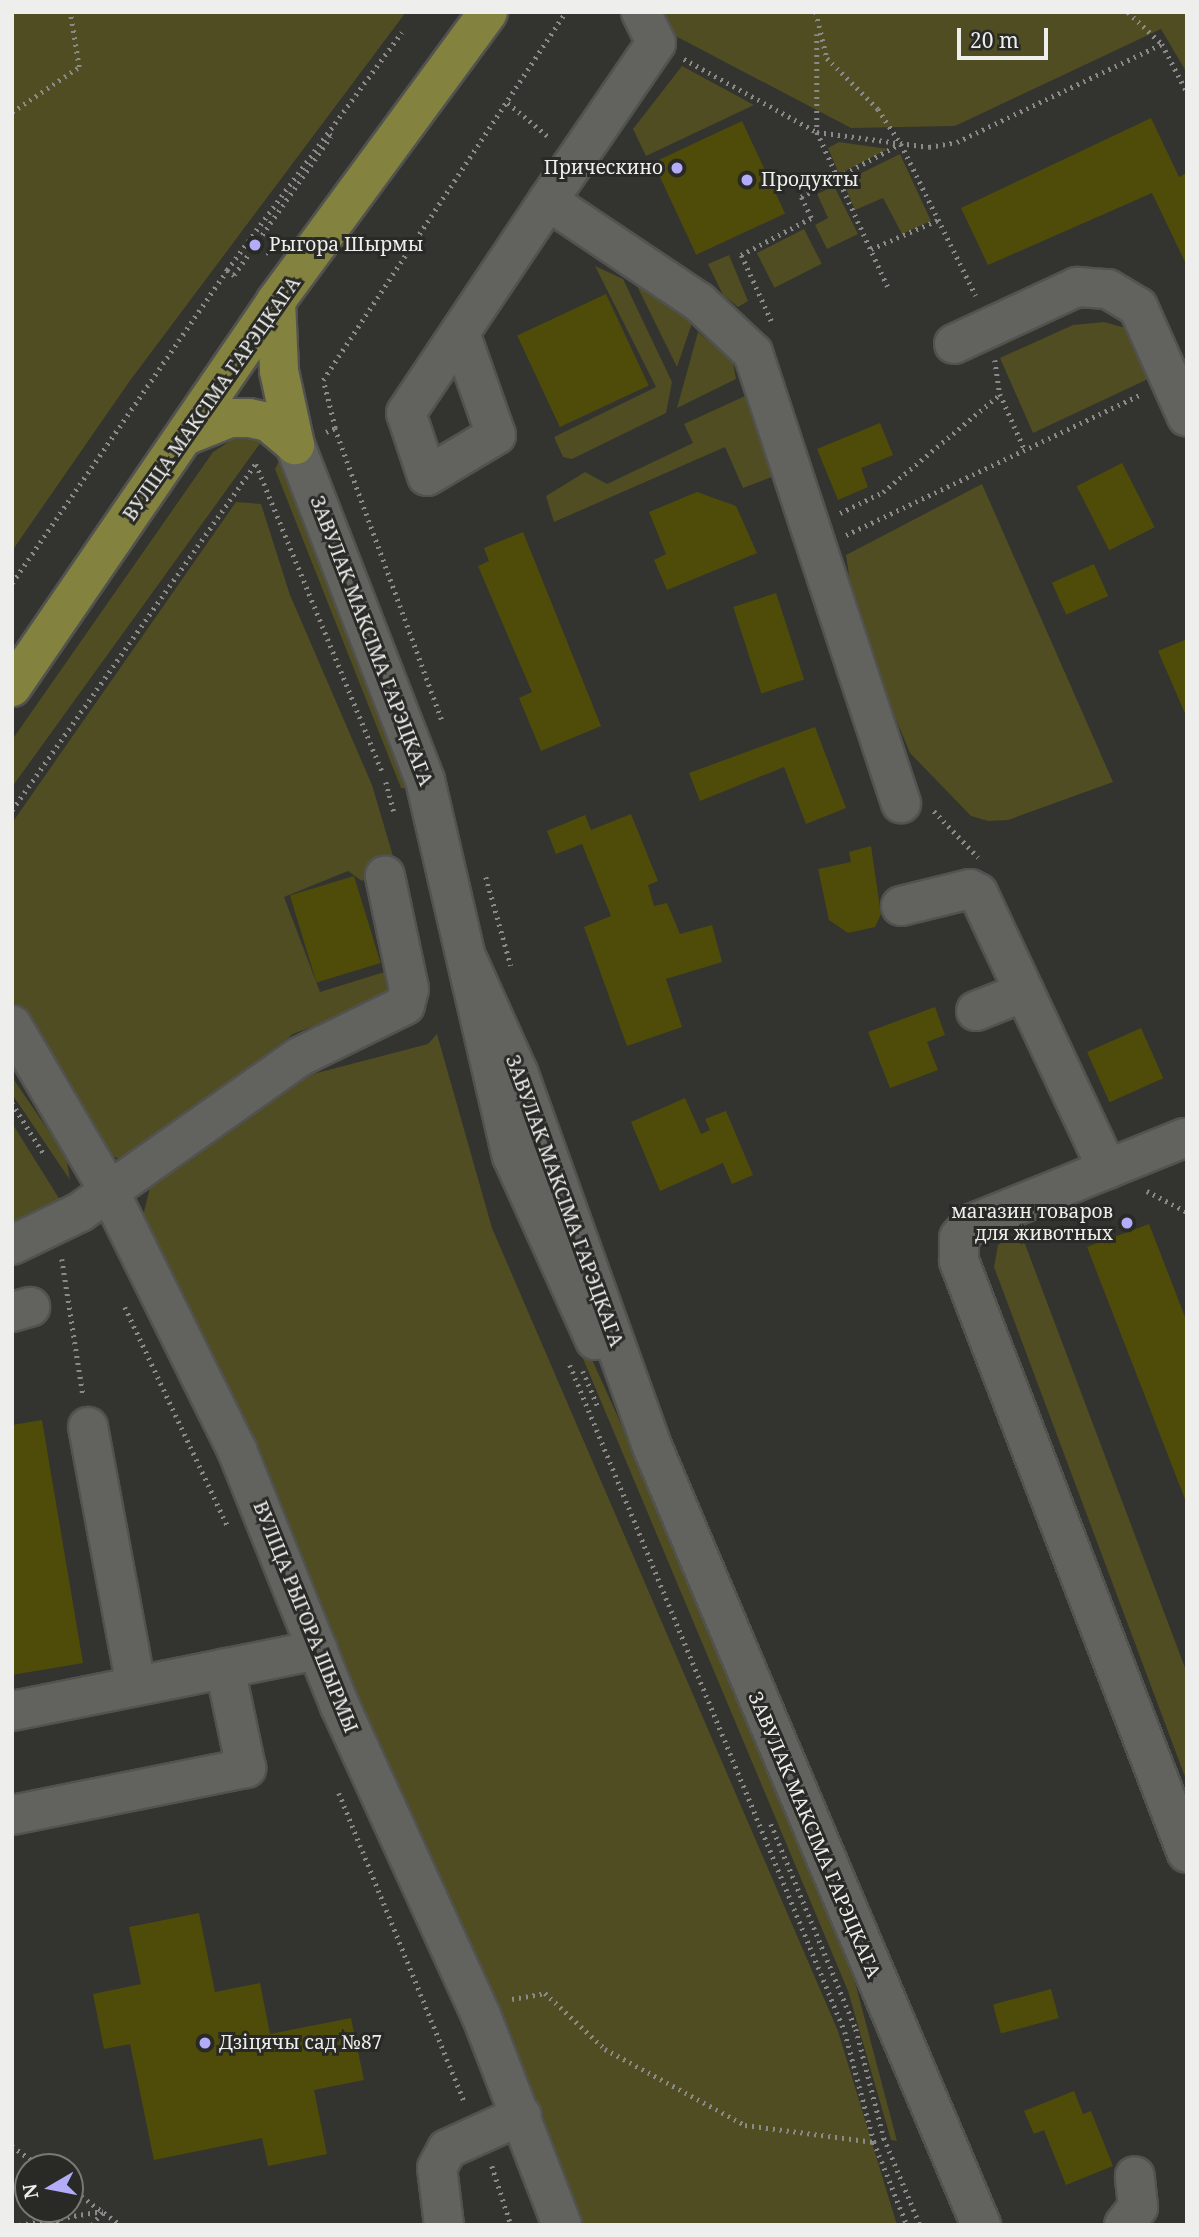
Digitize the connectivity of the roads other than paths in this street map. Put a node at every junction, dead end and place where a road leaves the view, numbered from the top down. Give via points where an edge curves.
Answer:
1 (488, 12) edge
2 (648, 28) edge
3 (548, 201) junction
4 (276, 301) junction
5 (460, 333) dead end
6 (954, 344) dead end
7 (1187, 417) edge
8 (187, 435) junction
9 (295, 446) junction
10 (12, 687) edge
11 (901, 803) road end
12 (385, 876) dead end
13 (901, 906) dead end
14 (1024, 992) junction
15 (976, 1011) dead end
16 (12, 1025) edge
17 (1184, 1138) dead end
18 (1107, 1169) junction
19 (109, 1191) junction
20 (12, 1245) edge
21 (88, 1427) road end
22 (318, 1650) junction
23 (225, 1668) junction
24 (136, 1686) junction
25 (12, 1711) edge
26 (12, 1815) edge
27 (1187, 1853) edge
28 (522, 2115) junction
29 (1135, 2176) dead end
30 (444, 2225) edge
31 (562, 2225) edge
32 (981, 2225) edge
33 (1124, 2225) edge

1 - 4 main road, ВУЛІЦА МАКСІМА ГАРЭЦКАГА
2 - 3 street via 576,160
3 - 5 street
3 - 11 street via 699,302 753,353
4 - 8 main road, ВУЛІЦА МАКСІМА ГАРЭЦКАГА
4 - 9 main road via 279,371
6 - 7 street via 1077,287 1108,289 1138,307
8 - 9 main road via 230,418 249,418 268,422
8 - 10 main road, ВУЛІЦА МАКСІМА ГАРЭЦКАГА
9 - 32 street, ЗАВУЛАК МАКСІМА ГАРЭЦКАГА via 415,748 512,1156 578,1308 650,1444
12 - 19 street via 409,989 405,1005 299,1057
13 - 14 street via 970,889 978,893
14 - 15 street
14 - 18 street
16 - 19 street, ВУЛІЦА РЫГОРА ШЫРМЫ
17 - 18 street
18 - 27 street via 971,1224 959,1238 959,1261
19 - 20 street via 52,1229
19 - 22 street, ВУЛІЦА РЫГОРА ШЫРМЫ via 237,1450
21 - 24 street
22 - 23 street
22 - 28 street, ВУЛІЦА РЫГОРА ШЫРМЫ
23 - 24 street
23 - 26 street via 246,1768
24 - 25 street
28 - 30 street via 447,2149 437,2168
28 - 31 street, ВУЛІЦА РЫГОРА ШЫРМЫ
29 - 33 street via 1138,2207

